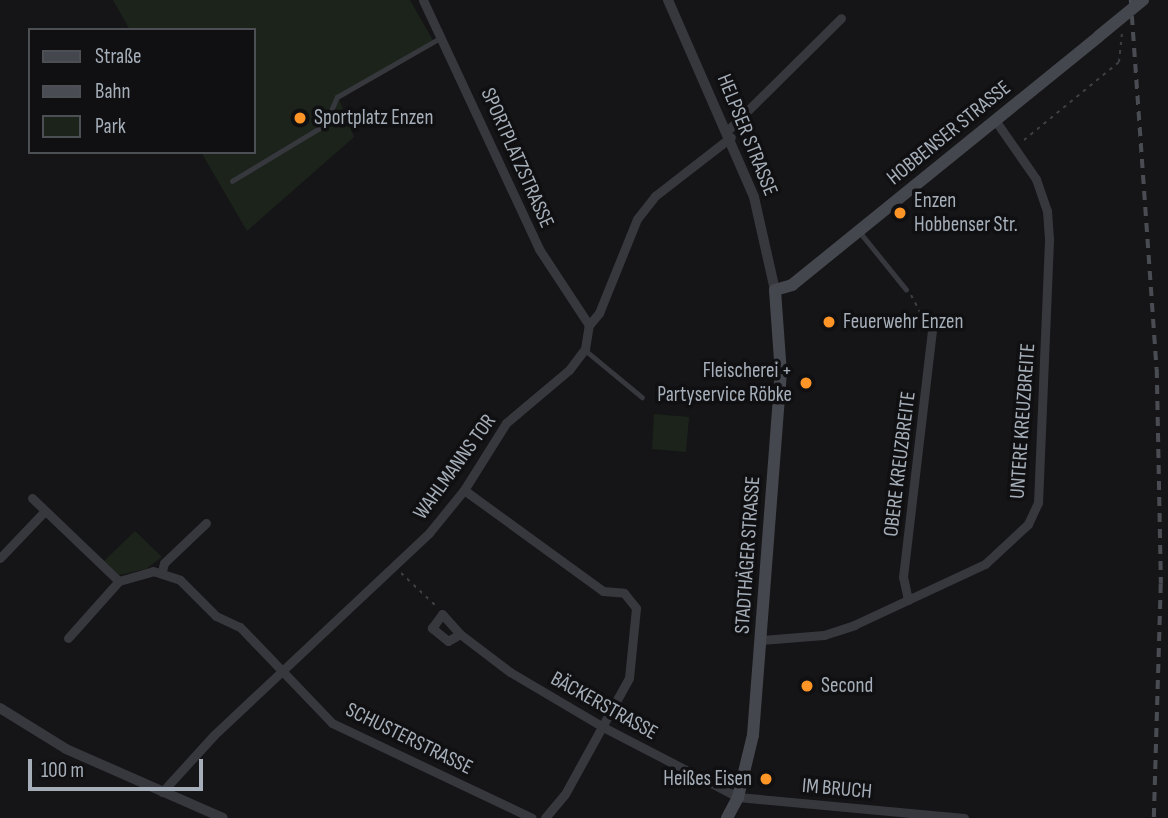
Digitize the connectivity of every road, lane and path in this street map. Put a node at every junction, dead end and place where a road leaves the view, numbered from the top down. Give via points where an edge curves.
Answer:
1 (423, 0) edge
2 (667, 0) edge
3 (1143, 0) edge
4 (841, 18) dead end
5 (1121, 25) dead end
6 (443, 36) junction
7 (995, 120) junction
8 (729, 134) junction
9 (1014, 147) junction
10 (232, 181) dead end
11 (859, 231) junction
12 (906, 289) joint
13 (775, 290) junction
14 (589, 324) junction
15 (932, 330) joint
16 (585, 349) junction
17 (642, 397) dead end
18 (464, 490) junction
19 (32, 498) dead end
20 (44, 512) junction
21 (206, 523) dead end
22 (0, 558) edge
23 (396, 569) junction
24 (162, 571) junction
25 (119, 581) junction
26 (908, 600) junction
27 (442, 614) junction
28 (460, 634) junction
29 (68, 638) dead end
30 (761, 640) junction
31 (284, 673) junction
32 (0, 708) edge
33 (603, 727) junction
34 (162, 792) junction
35 (738, 797) junction
36 (932, 817) edge
37 (223, 818) edge
38 (532, 818) edge
39 (545, 818) edge
40 (727, 818) edge
41 (964, 818) edge

1 - 6 street, SPORTPLATZSTRASSE
2 - 8 street, HELPSER STRASSE
3 - 7 main road, HOBBENSER STRASSE, bridge
4 - 8 street
5 - 9 path via 1119,62
6 - 10 lane via 337,97 325,125
6 - 14 street, SPORTPLATZSTRASSE via 538,249
7 - 9 street, UNTERE KREUZBREITE
7 - 11 main road, HOBBENSER STRASSE
8 - 13 street, HELPSER STRASSE via 754,197
8 - 14 street via 655,196 637,219 599,313
9 - 26 street, UNTERE KREUZBREITE via 1036,179 1047,211 1049,239 1038,503 1028,524 985,564
11 - 12 lane
11 - 13 main road, HOBBENSER STRASSE via 792,285
12 - 15 path
13 - 30 main road, STADTHÄGER STRASSE via 781,374
14 - 16 street
15 - 26 street, OBERE KREUZBREITE via 903,578
16 - 17 lane
16 - 18 street, WAHLMANNS TOR via 569,370 506,423
18 - 23 street, WAHLMANNS TOR
18 - 33 street via 603,591 624,593 635,608 629,678
19 - 20 street
20 - 22 street
20 - 25 street
21 - 24 street via 164,563
23 - 27 path
23 - 31 street, WAHLMANNS TOR
24 - 25 street
24 - 31 street, SCHUSTERSTRASSE via 180,580 216,616 240,627
25 - 29 street
26 - 30 street, UNTERE KREUZBREITE via 824,635
27 - 28 street, BÄCKERSTRASSE
27 - 28 street, BÄCKERSTRASSE via 432,628 448,641
28 - 33 street, BÄCKERSTRASSE via 510,672
30 - 35 main road, STADTHÄGER STRASSE via 753,735
31 - 34 street, WAHLMANNS TOR via 214,735
31 - 38 street, SCHUSTERSTRASSE via 332,723
32 - 34 street via 66,750
33 - 35 street, BÄCKERSTRASSE
33 - 39 street via 565,794
34 - 37 street
35 - 36 street, IM BRUCH
35 - 40 main road, STADTHÄGER STRASSE
36 - 41 street, IM BRUCH

